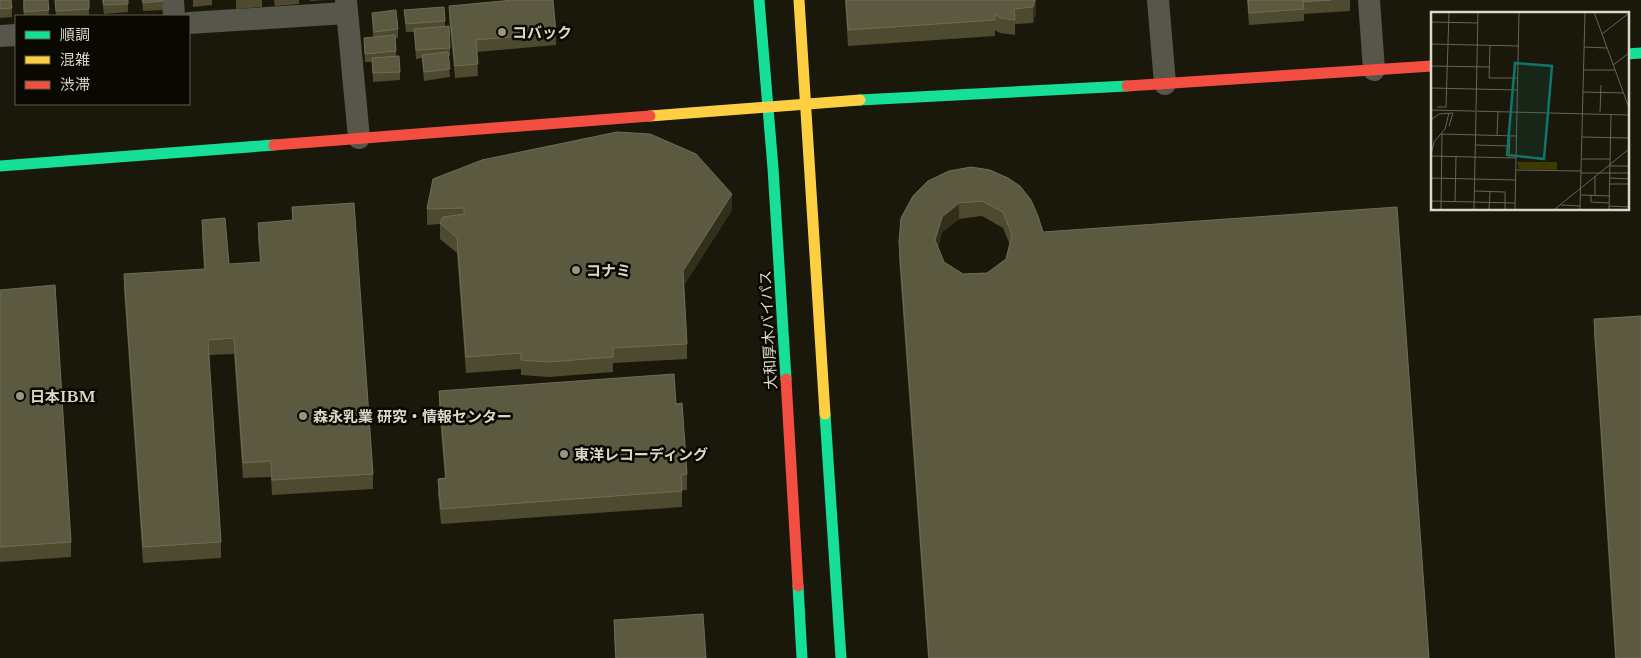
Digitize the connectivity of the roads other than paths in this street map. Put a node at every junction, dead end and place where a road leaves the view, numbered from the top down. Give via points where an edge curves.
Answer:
1 (173, 0) edge
2 (760, 0) edge
3 (799, 0) edge
4 (1158, 0) edge
5 (1368, 0) edge
6 (346, 6) edge
7 (174, 15) edge
8 (190, 23) edge
9 (15, 35) edge
10 (0, 36) edge
11 (1641, 53) edge
12 (1628, 54) edge
13 (1431, 66) edge
14 (1374, 70) junction
15 (1165, 84) junction
16 (806, 104) junction
17 (768, 107) junction
18 (358, 138) junction
19 (0, 166) edge
20 (802, 658) edge
21 (841, 658) edge

1 - 7 street
2 - 17 main road, 大和厚木バイパス
3 - 16 main road
4 - 15 street
5 - 14 street
6 - 8 street
6 - 18 street
9 - 10 street
11 - 12 main road
13 - 14 main road
14 - 15 main road
15 - 16 main road via 900,96
16 - 17 main road
16 - 21 main road
17 - 18 main road
17 - 20 main road, 大和厚木バイパス
18 - 19 main road

